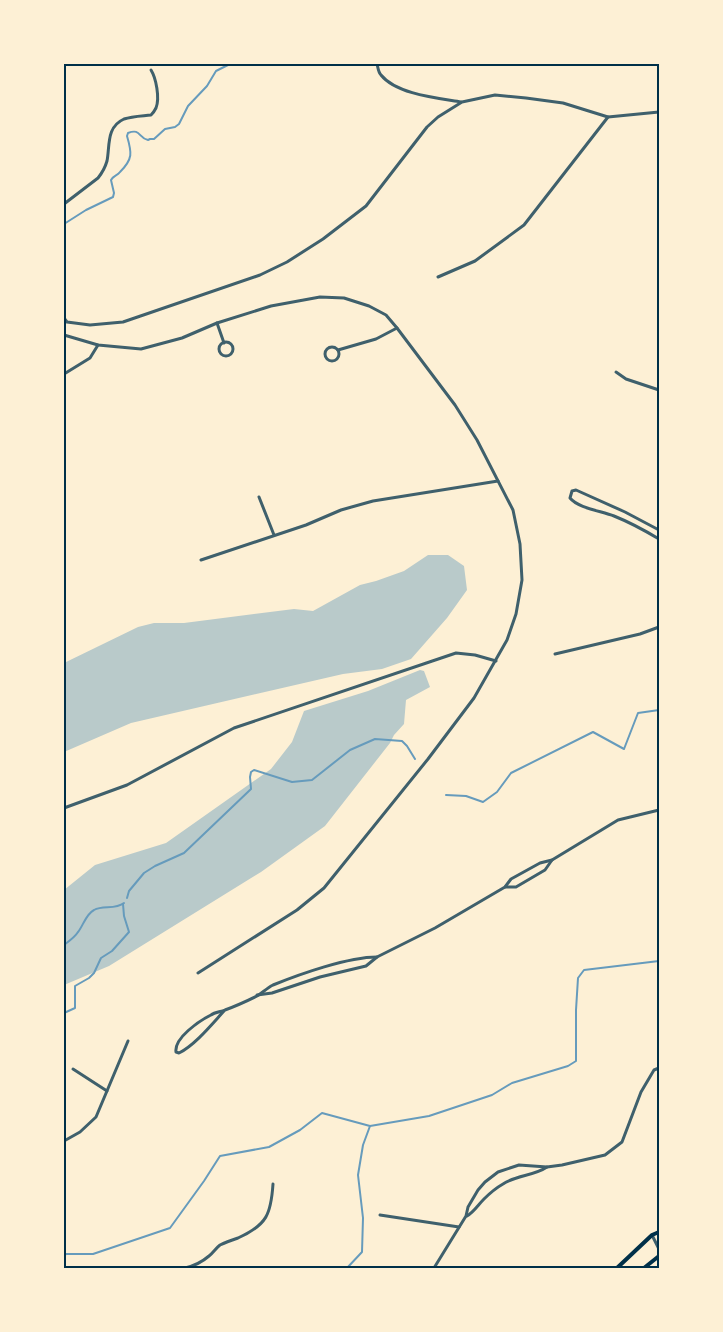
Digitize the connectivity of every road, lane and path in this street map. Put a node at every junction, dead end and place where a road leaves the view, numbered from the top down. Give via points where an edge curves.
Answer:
1 (377, 64) edge
2 (151, 70) dead end
3 (462, 102) junction
4 (659, 112) edge
5 (608, 118) junction
6 (64, 204) edge
7 (438, 277) dead end
8 (64, 318) edge
9 (217, 323) junction
10 (397, 328) junction
11 (64, 335) edge
12 (224, 343) junction
13 (98, 345) junction
14 (338, 350) junction
15 (616, 372) dead end
16 (64, 374) edge
17 (659, 390) edge
18 (498, 481) junction
19 (259, 497) dead end
20 (659, 530) edge
21 (274, 535) junction
22 (659, 539) edge
23 (201, 560) dead end
24 (659, 627) edge
25 (555, 654) dead end
26 (496, 661) junction
27 (64, 808) edge
28 (659, 810) edge
29 (552, 860) junction
30 (505, 887) junction
31 (377, 957) junction
32 (198, 974) dead end
33 (257, 995) junction
34 (224, 1011) junction
35 (128, 1041) dead end
36 (659, 1068) edge
37 (73, 1070) dead end
38 (108, 1091) junction
39 (64, 1141) edge
40 (547, 1167) junction
41 (273, 1184) dead end
42 (380, 1215) dead end
43 (466, 1216) junction
44 (459, 1226) junction
45 (659, 1232) edge
46 (652, 1235) junction
47 (659, 1249) edge
48 (659, 1256) edge
49 (185, 1268) edge
50 (434, 1268) edge
51 (617, 1268) edge
52 (644, 1268) edge

1 - 3 street via 380,74 390,84 410,92
2 - 6 street via 157,91 155,110 151,115 125,118 118,123 110,135 107,160 101,174
3 - 5 street via 496,95 526,98 562,103
3 - 8 street via 427,126 366,206 287,262 260,275 123,322 90,325 67,322
4 - 5 street
5 - 7 street via 524,225 475,260
9 - 10 street via 270,306 320,297 344,298 369,306 386,315
9 - 12 street
9 - 13 street via 182,338 141,349
10 - 14 street via 376,339
10 - 18 street via 455,405
11 - 13 street
12 - 12 street via 220,352 229,356 233,348 231,344
13 - 16 street via 90,358
14 - 14 street via 329,348 325,354 328,360 336,360
15 - 17 street via 626,379
18 - 21 street via 373,501
18 - 26 street via 513,510 520,544 522,580 516,614
19 - 21 street
20 - 22 street via 595,498 572,491 570,498 576,503 614,516
21 - 23 street
24 - 25 street
26 - 27 street via 456,654 302,704 234,728 127,785
26 - 32 street via 474,698 428,759 324,888 297,910
28 - 29 street via 618,820
29 - 30 street via 511,879
29 - 30 street via 545,870 516,887
30 - 31 street
31 - 33 street via 364,957 318,969 271,986
31 - 33 street via 366,966
33 - 34 street
34 - 34 street via 212,1014 183,1035 176,1052 184,1051
35 - 38 street
36 - 40 street via 654,1070 641,1092 622,1142 605,1155
37 - 38 street
38 - 39 street via 91,1123
40 - 43 street via 504,1183
40 - 43 street via 519,1165 498,1172 478,1190
41 - 49 street via 271,1206 264,1222 218,1246 201,1262
42 - 44 street
43 - 44 street
44 - 50 street
45 - 46 main road
46 - 47 street
46 - 51 main road
48 - 52 main road

